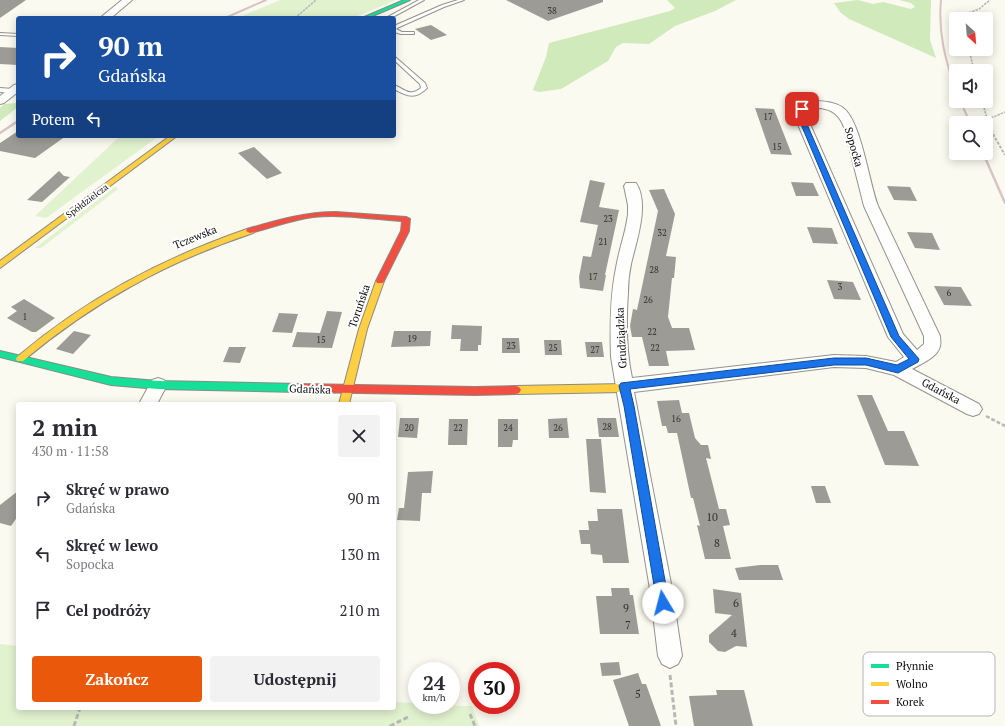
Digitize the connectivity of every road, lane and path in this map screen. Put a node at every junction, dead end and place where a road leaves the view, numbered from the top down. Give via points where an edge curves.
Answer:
1 (128, 0) edge
2 (316, 0) edge
3 (408, 0) edge
4 (422, 0) edge
5 (462, 0) edge
6 (990, 0) edge
7 (971, 12) edge
8 (108, 16) edge
9 (297, 16) edge
10 (369, 16) edge
11 (392, 16) edge
12 (396, 26) edge
13 (396, 31) edge
14 (412, 33) dead end
15 (0, 34) edge
16 (16, 35) edge
17 (396, 59) edge
18 (396, 88) edge
19 (15, 89) edge
20 (0, 90) edge
21 (0, 101) edge
22 (1005, 112) edge
23 (993, 117) edge
24 (993, 134) edge
25 (171, 138) edge
26 (1005, 155) edge
27 (631, 186) dead end
28 (406, 220) joint
29 (0, 265) edge
30 (0, 354) edge
31 (20, 359) junction
32 (915, 359) junction
33 (898, 369) junction
34 (158, 385) junction
35 (624, 387) junction
36 (347, 390) junction
37 (149, 402) edge
38 (344, 402) edge
39 (973, 409) joint
40 (1005, 426) edge
41 (670, 656) joint
42 (79, 710) edge
43 (470, 714) dead end
44 (410, 716) dead end
45 (74, 726) edge
46 (390, 726) edge
47 (475, 726) edge
48 (676, 726) edge

1 - 8 street
2 - 9 path
3 - 10 street
4 - 11 lane
5 - 12 lane
6 - 7 path
13 - 14 lane
15 - 16 lane
17 - 18 lane via 422,83 424,88 410,95
19 - 20 lane
19 - 21 street
22 - 23 path
24 - 26 path
25 - 29 street, Spółdzielcza
27 - 35 street, Grudziądzka via 635,204 628,252 622,273 619,321
28 - 31 street, Tczewska via 353,214 314,215 276,223 211,243 150,270 101,299 31,348
28 - 36 street, Toruńska via 405,231 380,281 363,329
30 - 31 street, Gdańska
31 - 34 street, Gdańska via 111,381
32 - 32 street, Sopocka via 896,337 800,115 802,109 811,105 826,106 841,113 854,139 867,198 932,336 932,346
32 - 33 street, Sopocka
33 - 35 street, Gdańska via 866,362 834,361
33 - 39 street, Gdańska
34 - 36 street, Gdańska
34 - 37 street
35 - 36 street, Gdańska via 474,391
35 - 41 street, Grudziądzka via 661,589
36 - 38 street, Toruńska
39 - 40 path
41 - 48 path
42 - 45 path
43 - 47 path
44 - 46 path

